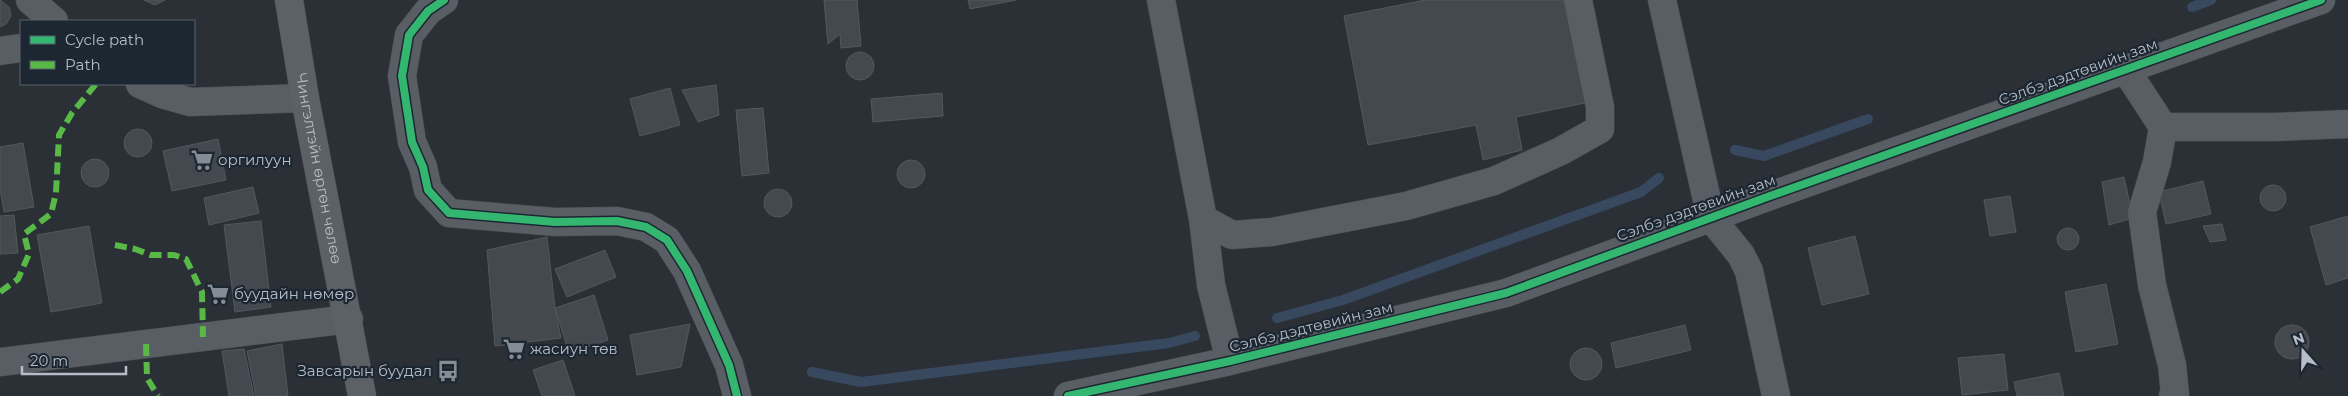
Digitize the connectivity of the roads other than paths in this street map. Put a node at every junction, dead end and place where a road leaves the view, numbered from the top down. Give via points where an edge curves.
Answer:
1 (30, 0) edge
2 (289, 0) edge
3 (444, 0) edge
4 (1161, 0) edge
5 (1578, 0) edge
6 (1662, 0) edge
7 (2321, 0) edge
8 (53, 20) edge
9 (20, 48) edge
10 (0, 51) edge
11 (2126, 70) junction
12 (142, 85) edge
13 (305, 98) junction
14 (2348, 124) edge
15 (2163, 127) junction
16 (1711, 218) junction
17 (1203, 219) junction
18 (349, 319) junction
19 (1230, 361) junction
20 (0, 362) edge
21 (362, 396) edge
22 (736, 396) edge
23 (1068, 396) edge
24 (1776, 396) edge
25 (2173, 396) edge

1 - 8 street
2 - 13 main road, Чингэлтэйн өргөн чөлөө
3 - 22 street via 428,11 409,35 402,76 412,142 423,166 428,190 449,213 555,222 617,220 646,227 667,240 687,271 729,365
4 - 17 street
5 - 17 street via 1600,107 1600,129 1561,151 1494,181 1406,206 1272,232 1232,235
6 - 16 street
7 - 11 street, Сэлбэ дэдтөвийн зам
9 - 10 street
11 - 15 street
11 - 16 street, Сэлбэ дэдтөвийн зам
12 - 13 street via 190,102
13 - 18 main road, Чингэлтэйн өргөн чөлөө
14 - 15 street via 2275,128
15 - 25 street via 2157,162 2142,212 2152,286 2172,365
16 - 19 street, Сэлбэ дэдтөвийн зам via 1506,293
16 - 24 street via 1749,270
17 - 19 street via 1211,285
18 - 20 street
18 - 21 main road, Чингэлтэйн өргөн чөлөө
19 - 23 street, Сэлбэ дэдтөвийн зам

